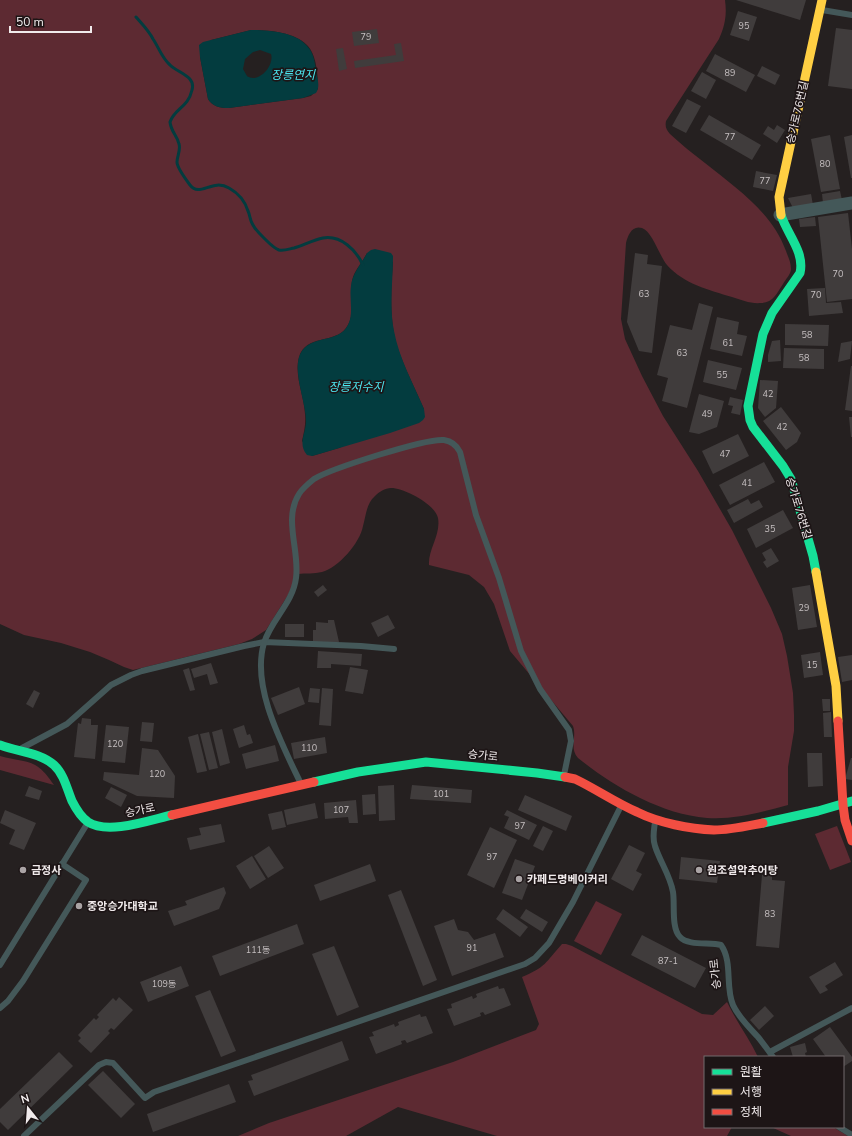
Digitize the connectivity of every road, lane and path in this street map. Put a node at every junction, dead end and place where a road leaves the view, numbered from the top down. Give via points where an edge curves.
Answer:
1 (822, 0) edge
2 (820, 10) junction
3 (852, 15) edge
4 (852, 203) edge
5 (780, 215) junction
6 (264, 642) junction
7 (394, 649) dead end
8 (0, 745) edge
9 (19, 750) junction
10 (563, 777) junction
11 (301, 786) junction
12 (852, 801) edge
13 (622, 804) junction
14 (842, 805) junction
15 (655, 820) junction
16 (88, 823) junction
17 (852, 841) edge
18 (62, 864) junction
19 (0, 965) edge
20 (0, 1008) edge
21 (852, 1008) edge
22 (771, 1055) edge
23 (841, 1128) edge
24 (852, 1135) edge
25 (24, 1136) edge

1 - 2 street, 승가로76번길
2 - 3 lane
2 - 5 street, 승가로76번길 via 781,186
4 - 5 street
5 - 14 street, 승가로76번길 via 801,258 802,268 767,324 755,367 748,414 753,427 784,466 791,479 813,556 836,686
6 - 7 lane
6 - 9 lane via 131,674 99,695 68,724
6 - 10 lane via 287,603 295,582 297,570 293,511 295,501 306,486 324,474 420,443 439,440 453,443 463,459 470,496 500,578 521,651 540,689 569,730 571,741
6 - 11 lane via 261,669 266,698
8 - 9 street
9 - 16 street via 47,759 56,767 79,814
10 - 11 street, 승가로 via 426,762 358,772
10 - 13 street, 승가로 via 588,784
11 - 16 street, 승가로 via 130,825 104,828
12 - 14 street, 승가로
13 - 15 street, 승가로
13 - 25 lane via 580,889 549,943 526,964 154,1092 145,1098 113,1063 106,1062 99,1065
14 - 15 street, 승가로 via 729,830 693,828
14 - 17 street
15 - 22 lane, 승가로 via 655,846 673,890 676,933 684,940 721,945 726,956 729,992 733,1005 740,1018
16 - 18 lane
18 - 19 lane
18 - 20 lane via 86,880 23,981
21 - 22 lane
23 - 24 lane

